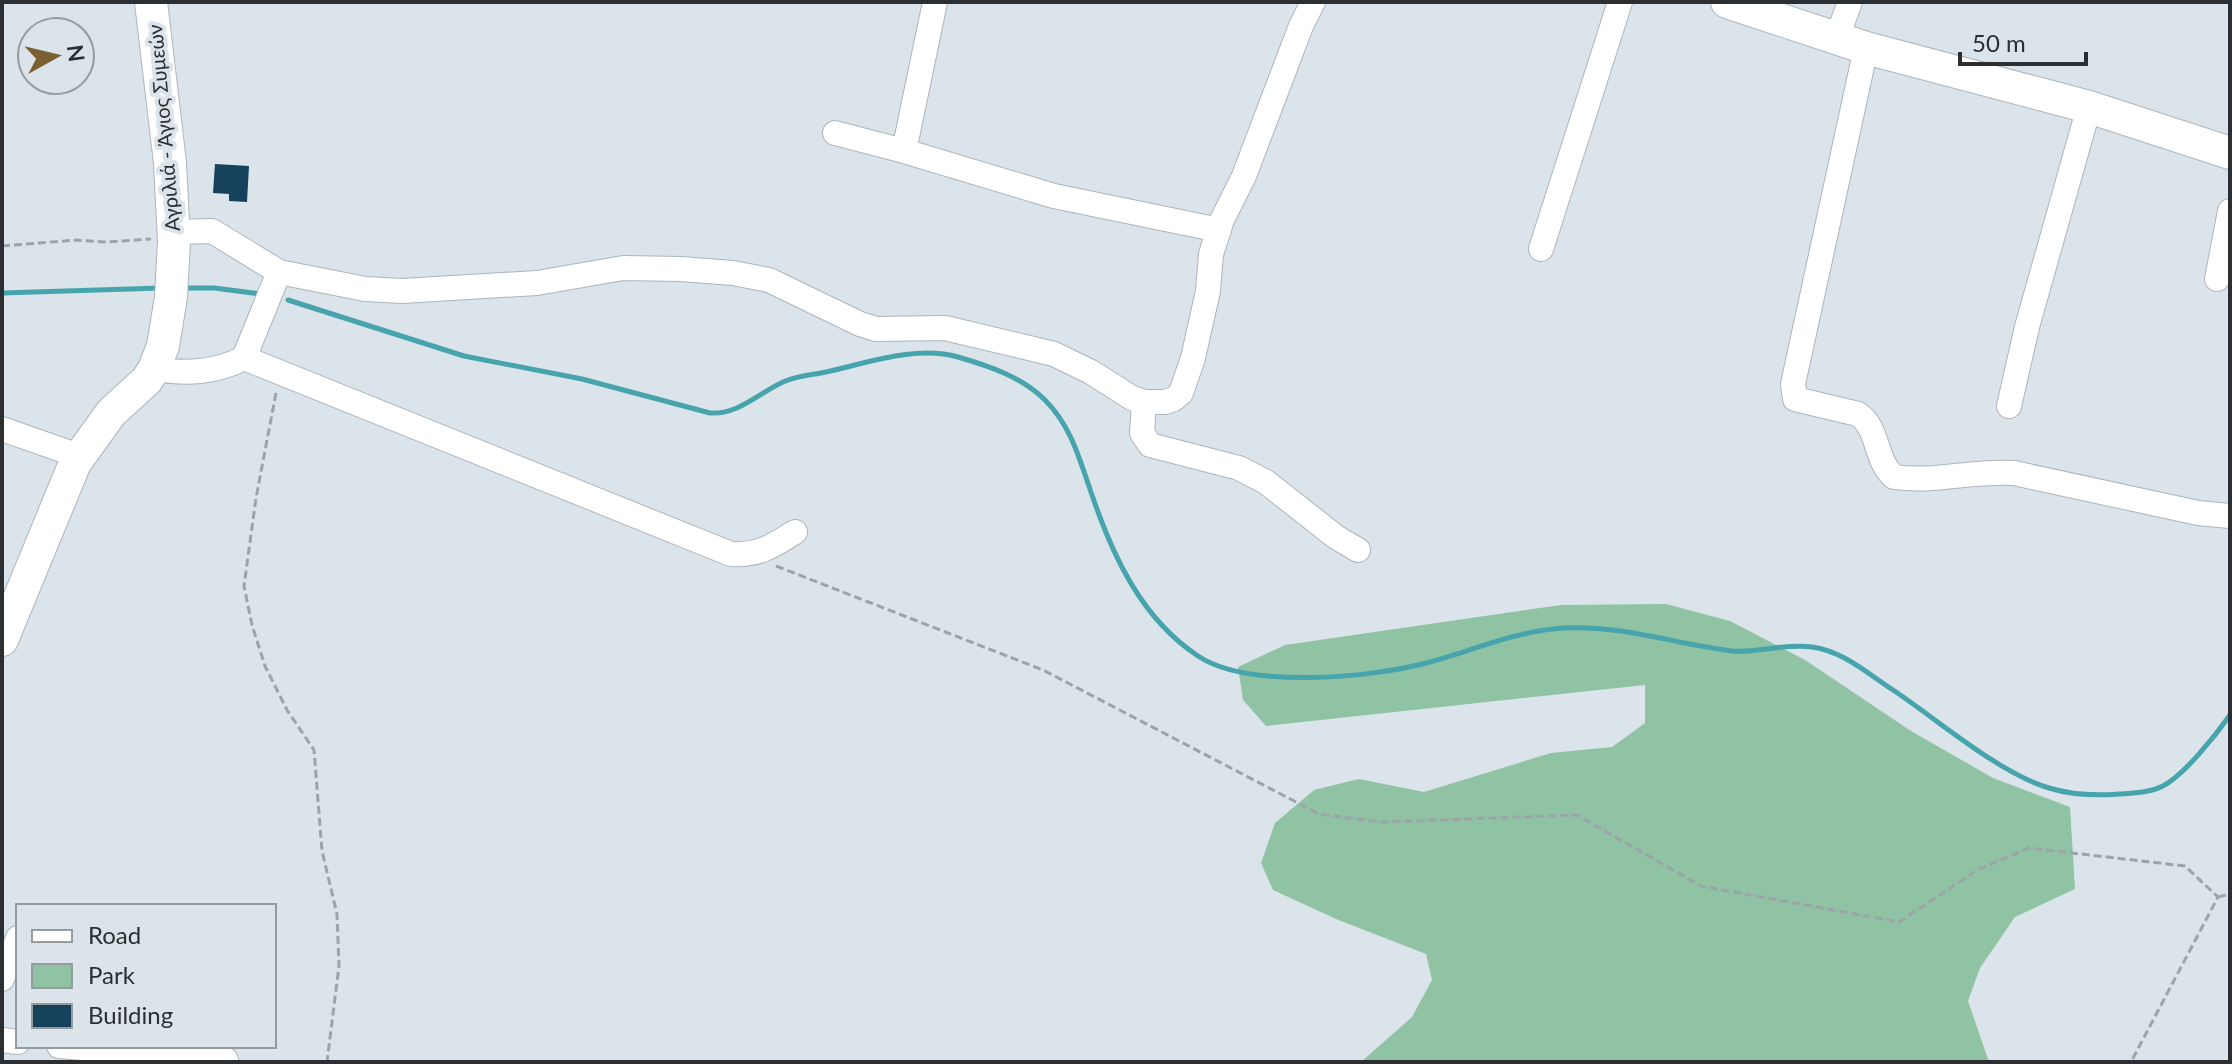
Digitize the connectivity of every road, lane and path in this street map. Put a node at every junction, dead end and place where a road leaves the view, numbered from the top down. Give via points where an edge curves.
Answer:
1 (151, 2) edge
2 (935, 2) edge
3 (1313, 2) edge
4 (1620, 2) edge
5 (1727, 2) edge
6 (1850, 2) edge
7 (1852, 42) junction
8 (2089, 107) junction
9 (835, 133) dead end
10 (904, 151) junction
11 (2230, 153) edge
12 (2230, 211) edge
13 (1219, 230) junction
14 (174, 236) junction
15 (2, 246) edge
16 (1541, 249) dead end
17 (279, 272) junction
18 (2217, 279) dead end
19 (244, 358) junction
20 (154, 369) junction
21 (280, 374) junction
22 (1144, 402) junction
23 (2009, 406) dead end
24 (2, 429) edge
25 (79, 456) junction
26 (2230, 516) edge
27 (795, 532) dead end
28 (1358, 550) dead end
29 (750, 555) junction
30 (2, 640) edge
31 (2230, 894) edge
32 (2218, 897) junction
33 (16, 943) edge
34 (2, 979) edge
35 (83, 1048) edge
36 (226, 1060) dead end
37 (327, 1062) edge
38 (2131, 1062) edge

1 - 14 main road, Αγριλιά - Άγιος Συμεών
2 - 10 street
3 - 13 street
4 - 16 street
5 - 7 main road
6 - 7 street
7 - 8 main road
7 - 26 street via 1793,384 1795,399 1865,419 1894,477 1915,481 2014,473
8 - 11 main road
8 - 23 street
9 - 10 street
10 - 13 street via 1054,196
12 - 18 street
13 - 22 street via 1181,393 1170,401
14 - 15 path
14 - 17 street via 212,231
14 - 20 main road, Αγριλιά - Άγιος Συμεών via 166,332
17 - 19 street
17 - 22 street via 402,291 537,283 623,268 733,273 769,280 876,329 945,328 1054,354
19 - 20 street via 198,372
19 - 21 street
20 - 25 main road, Αγριλιά - Άγιος Συμεών
21 - 29 street via 701,544
21 - 37 path via 244,586 265,666 314,750 322,851 337,914 339,966
22 - 28 street via 1142,433 1150,445 1239,468
24 - 25 street
25 - 30 main road, Αγριλιά - Άγιος Συμεών
27 - 29 street
29 - 32 path via 1043,670 1319,814 1382,822 1577,815 1701,886 1899,922 1979,869 2029,848 2185,866
31 - 32 path
32 - 38 path
33 - 34 street
35 - 36 street

